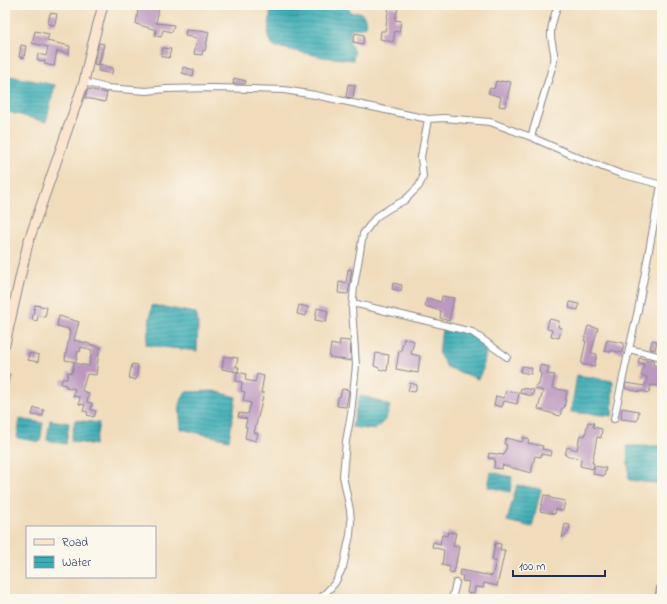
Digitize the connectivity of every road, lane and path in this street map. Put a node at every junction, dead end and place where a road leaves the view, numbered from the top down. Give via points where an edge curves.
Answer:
1 (103, 5) edge
2 (558, 5) edge
3 (84, 82) junction
4 (428, 119) junction
5 (531, 137) junction
6 (661, 185) edge
7 (353, 303) junction
8 (5, 344) edge
9 (629, 349) junction
10 (507, 357) dead end
11 (662, 357) edge
12 (614, 419) dead end
13 (456, 583) dead end
14 (320, 599) edge
15 (452, 599) edge

1 - 3 main road
2 - 5 street via 551,32 551,42 555,50 554,61
3 - 4 street via 107,88 146,91 213,88 284,90
3 - 8 main road via 28,243
4 - 5 street via 490,122
4 - 7 street via 421,156 422,182 405,200 376,217 363,234
5 - 6 street via 621,174
6 - 9 street
7 - 10 street via 472,332
7 - 14 street via 356,364 344,476 350,510 350,529 343,567 335,582
9 - 11 street
9 - 12 street
13 - 15 street

